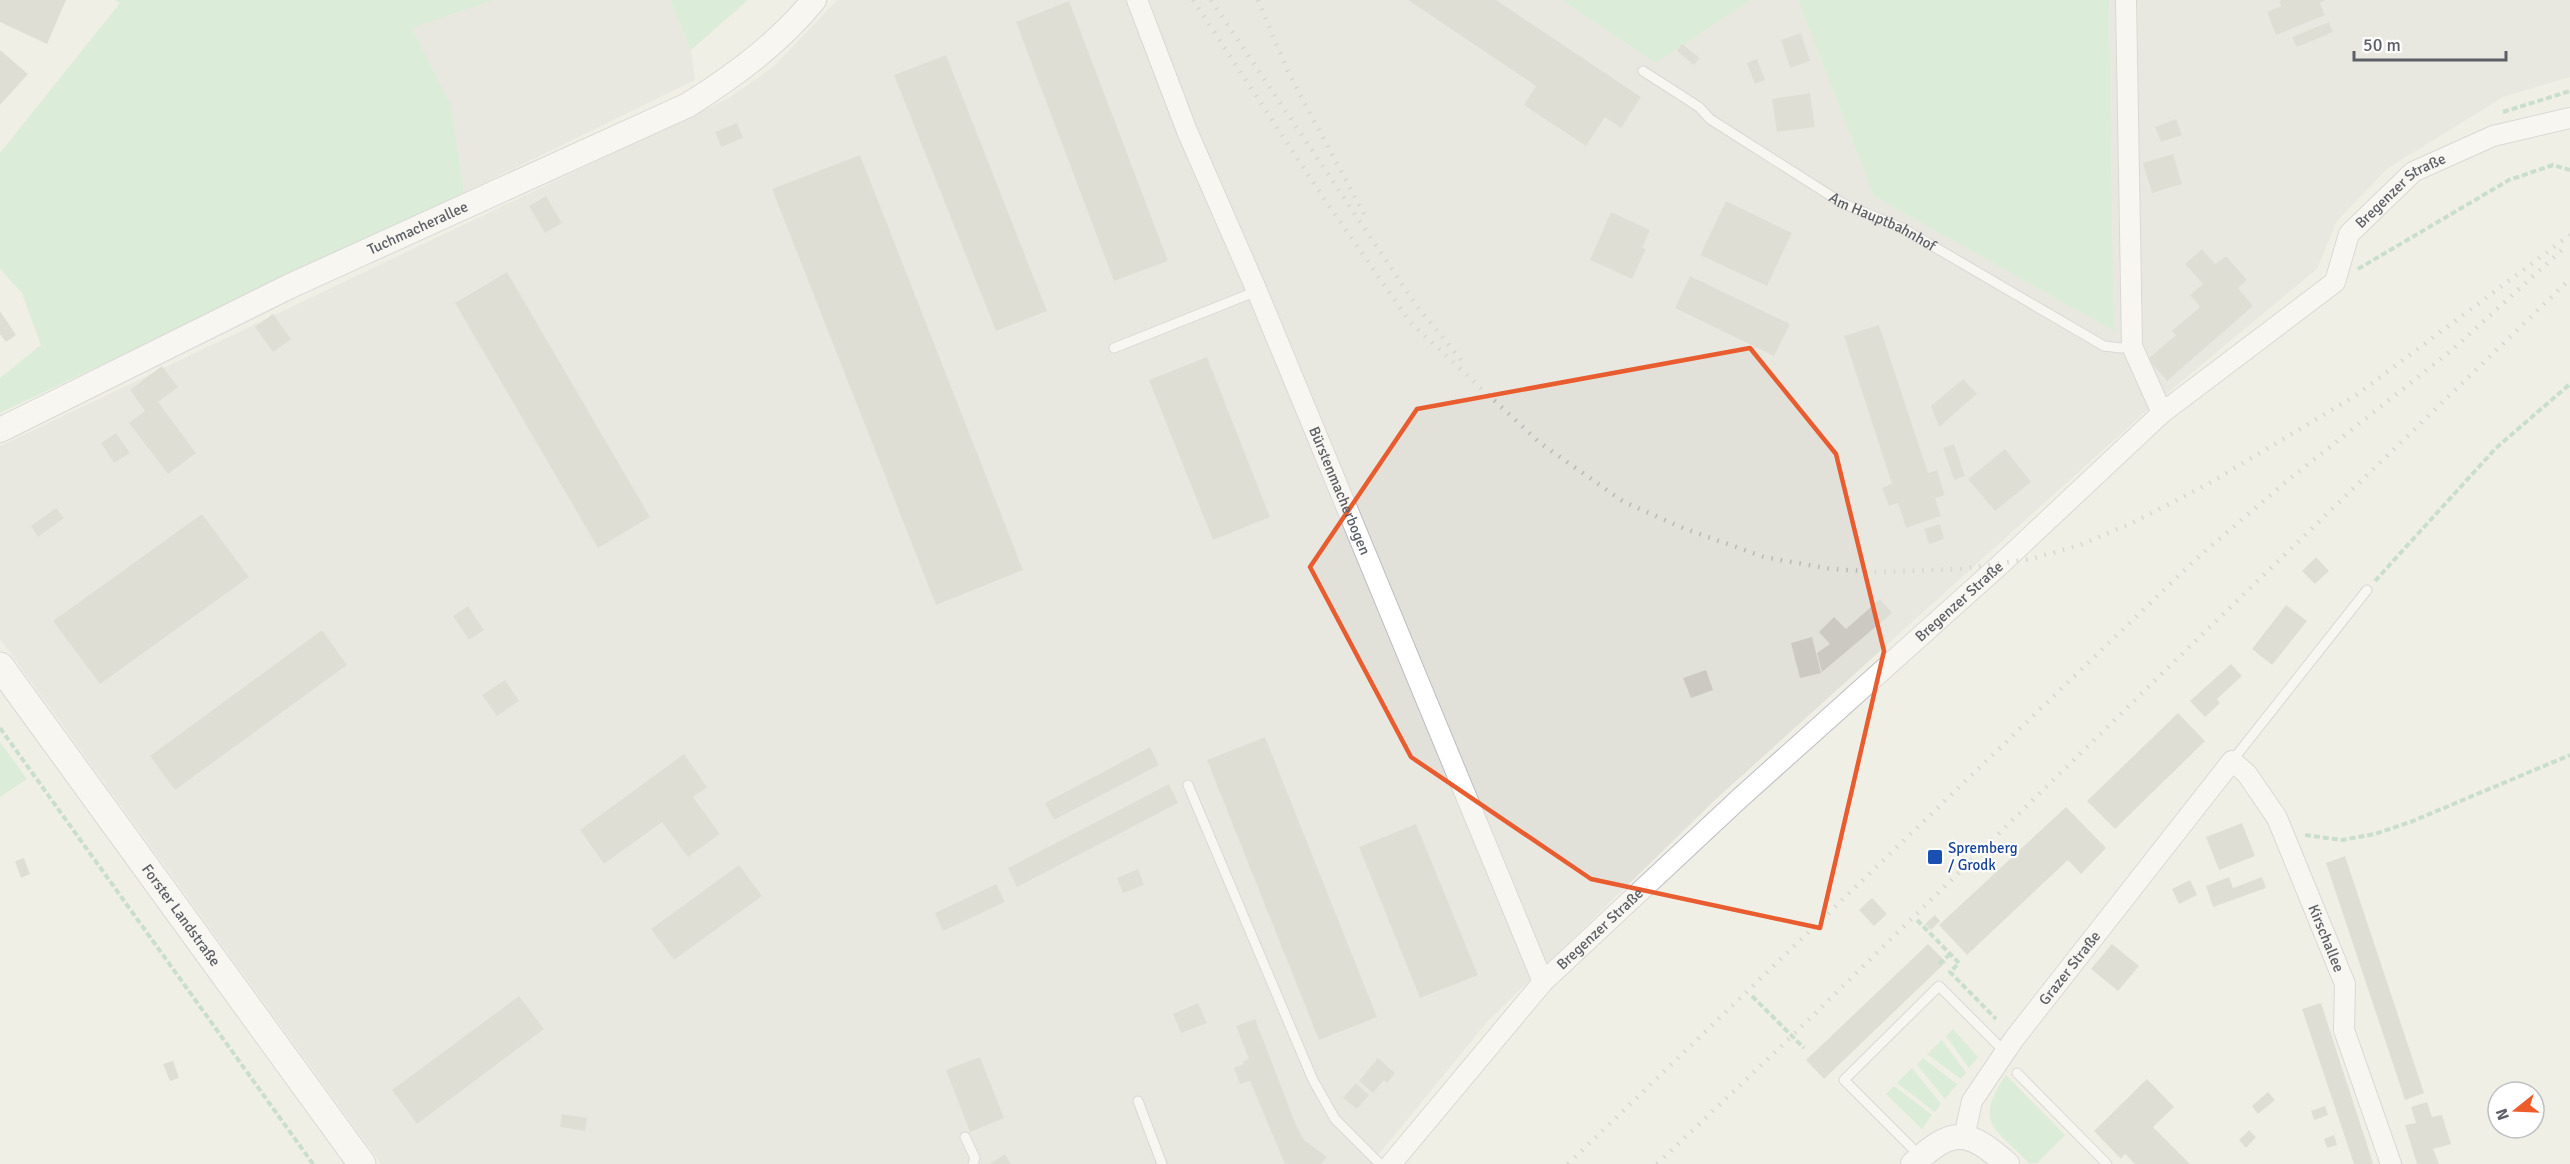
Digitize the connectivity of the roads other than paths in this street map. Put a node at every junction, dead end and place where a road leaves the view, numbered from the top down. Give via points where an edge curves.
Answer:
1 (814, 0) edge
2 (1137, 0) edge
3 (2126, 0) edge
4 (1643, 71) dead end
5 (2570, 118) edge
6 (1257, 291) junction
7 (2132, 346) junction
8 (1114, 348) dead end
9 (2162, 413) junction
10 (0, 430) edge
11 (2367, 590) road end
12 (0, 666) edge
13 (2232, 761) junction
14 (1188, 785) dead end
15 (1543, 982) junction
16 (2009, 1046) junction
17 (2017, 1073) dead end
18 (1138, 1101) dead end
19 (965, 1137) dead end
20 (1964, 1137) junction
21 (1915, 1162) edge
22 (362, 1164) edge
23 (973, 1164) edge
24 (1162, 1164) edge
25 (1380, 1164) edge
26 (1391, 1164) edge
27 (2007, 1164) edge
28 (2107, 1164) edge
29 (2391, 1164) edge

1 - 10 street, Tuchmacherallee via 727,81 688,105 288,287
2 - 6 street, Bürstenmacherbogen via 1187,131
3 - 7 street
4 - 7 lane, Am Hauptbahnhof via 1842,203 1902,228 2104,346
5 - 9 street, Bregenzer Straße via 2493,136 2413,172 2349,234 2335,282
6 - 8 lane
6 - 15 street, Bürstenmacherbogen
7 - 9 street
9 - 15 street, Bregenzer Straße
11 - 13 lane
12 - 22 main road, Forster Landstraße
13 - 16 street, Grazer Straße
13 - 29 street, Kirschallee via 2247,774 2277,818 2345,984 2344,1030
14 - 25 lane via 1313,1080 1335,1119
15 - 26 street, Bregenzer Straße
16 - 20 street, Grazer Straße via 1972,1101
16 - 21 lane via 1939,986 1844,1080
17 - 28 lane
18 - 24 lane
19 - 23 lane via 975,1158
20 - 21 street via 1943,1139
20 - 27 street via 1976,1140

